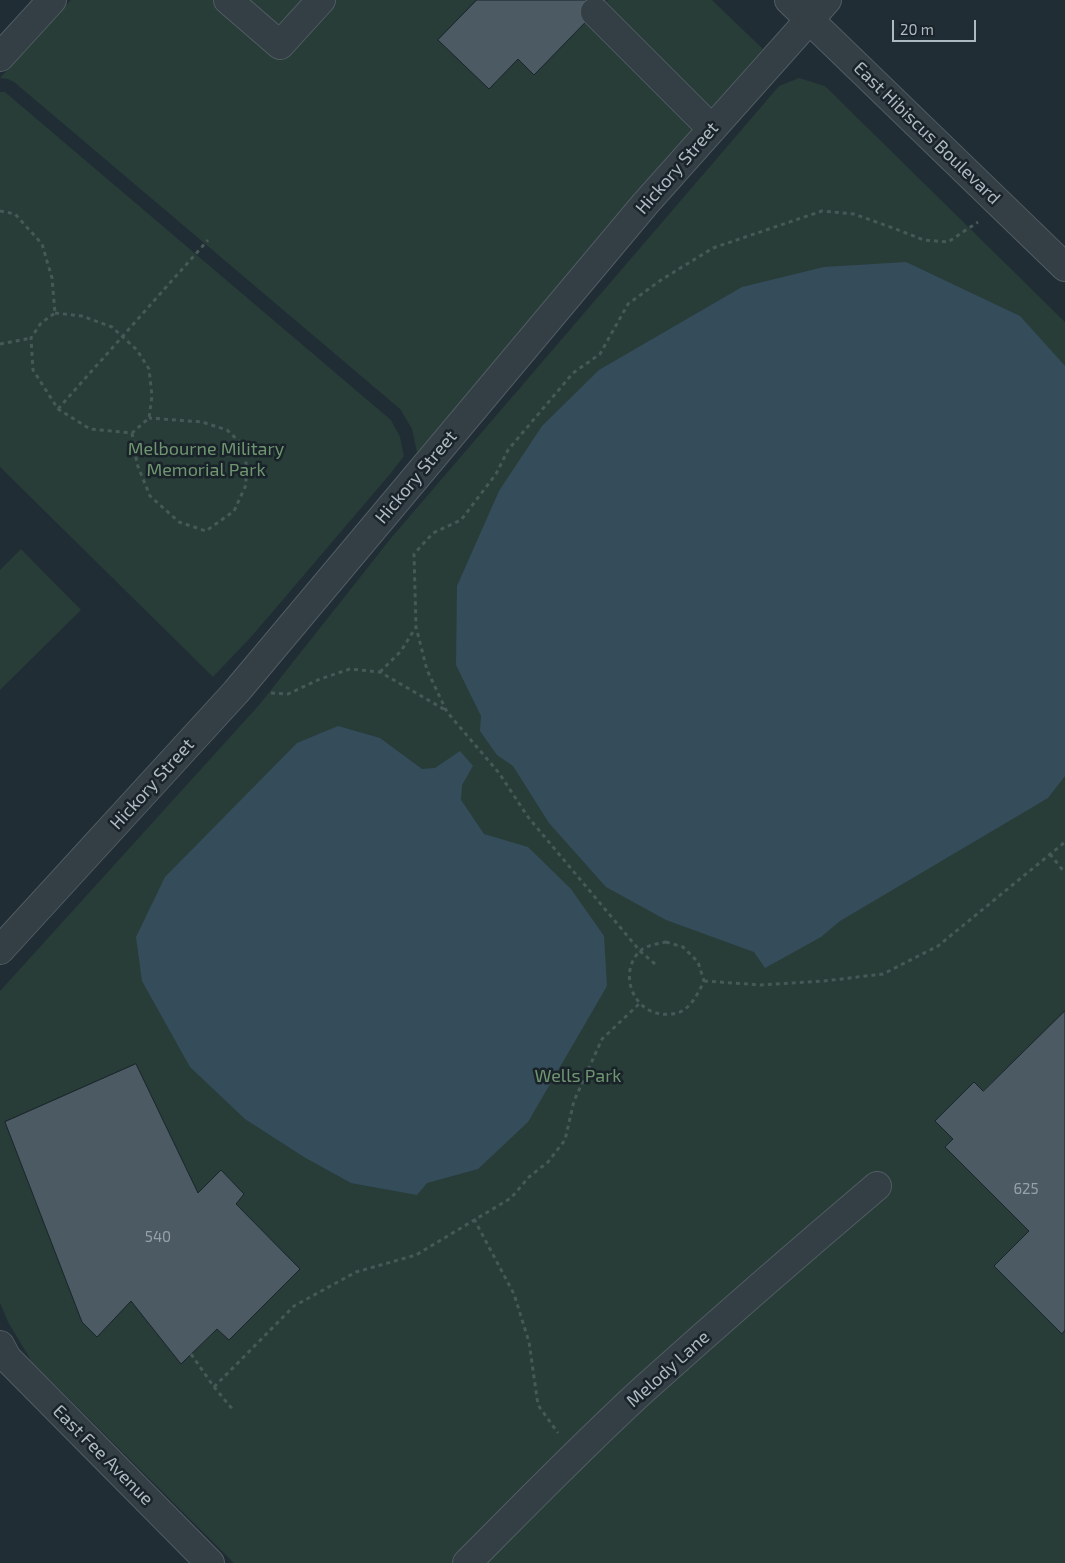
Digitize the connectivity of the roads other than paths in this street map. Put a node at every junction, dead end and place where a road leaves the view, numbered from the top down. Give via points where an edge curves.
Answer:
1 (52, 0) edge
2 (228, 0) edge
3 (321, 0) edge
4 (788, 0) edge
5 (818, 10) edge
6 (595, 12) dead end
7 (0, 57) edge
8 (712, 129) junction
9 (1065, 267) edge
10 (0, 950) edge
11 (878, 1186) dead end
12 (0, 1345) edge
13 (210, 1563) edge
14 (467, 1563) edge

1 - 7 street
2 - 3 street via 280,45
4 - 5 street, East Hibiscus Boulevard
5 - 8 street, Hickory Street
5 - 9 street, East Hibiscus Boulevard via 1002,206
6 - 8 street
8 - 10 street, Hickory Street via 645,204 236,692
11 - 14 street, Melody Lane via 650,1384
12 - 13 street, East Fee Avenue via 7,1358

